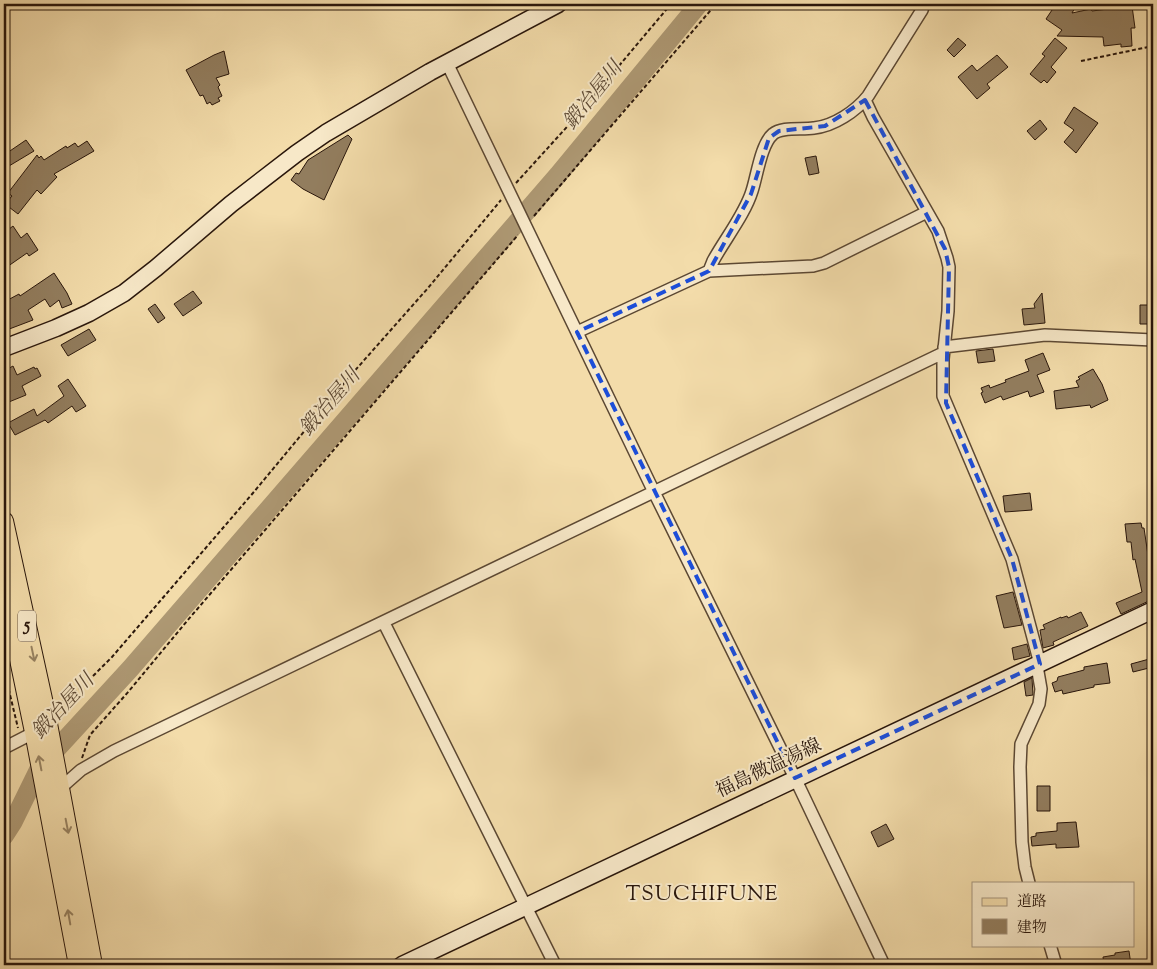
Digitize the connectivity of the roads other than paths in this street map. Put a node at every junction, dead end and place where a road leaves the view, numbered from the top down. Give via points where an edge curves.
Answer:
1 (558, 4) edge
2 (924, 4) edge
3 (447, 64) junction
4 (865, 100) junction
5 (927, 212) junction
6 (709, 271) junction
7 (577, 332) junction
8 (1153, 340) edge
9 (4, 348) edge
10 (944, 350) junction
11 (654, 492) junction
12 (4, 521) edge
13 (4, 587) edge
14 (1153, 610) edge
15 (384, 622) junction
16 (1039, 665) junction
17 (38, 730) junction
18 (4, 748) edge
19 (795, 778) junction
20 (52, 789) junction
21 (1030, 882) edge
22 (527, 906) junction
23 (1050, 946) edge
24 (78, 965) edge
25 (93, 965) edge
26 (402, 965) edge
27 (555, 965) edge
28 (884, 965) edge
29 (1056, 965) edge

1 - 3 main road
2 - 4 street
3 - 7 street
3 - 9 main road via 297,153 124,293 89,313
4 - 5 street
4 - 6 street via 825,126 779,131 769,138 751,194
5 - 6 street via 817,265
5 - 10 street via 941,239 949,267
6 - 7 street
7 - 11 street
8 - 10 street via 1045,335
10 - 11 street
10 - 16 street via 942,389 946,403 1012,559
11 - 15 street
11 - 19 street
12 -> 17 main road, 5
13 - 17 main road, 5
14 - 16 main road, 福島微温湯線
15 - 20 street via 114,752
15 - 22 street
16 - 19 main road, 福島微温湯線
16 - 21 street via 1039,704 1022,744 1020,767 1022,842
17 - 18 street
17 - 20 main road, 5
19 - 22 main road, 福島微温湯線
19 - 28 street
24 -> 20 main road, 5
20 -> 25 main road, 5
22 - 26 main road, 福島微温湯線
22 - 27 street
23 - 29 street

